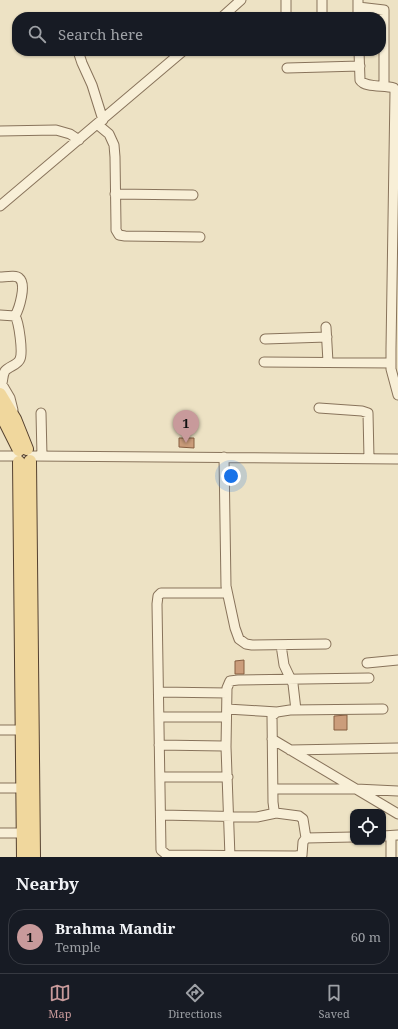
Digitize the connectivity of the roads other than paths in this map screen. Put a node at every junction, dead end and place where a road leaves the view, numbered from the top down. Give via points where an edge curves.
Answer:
1 (241, 0) edge
2 (286, 0) edge
3 (322, 0) edge
4 (358, 4) edge
5 (228, 12) edge
6 (286, 12) edge
7 (322, 12) edge
8 (384, 12) edge
9 (80, 56) edge
10 (177, 56) edge
11 (359, 56) edge
12 (384, 56) edge
13 (360, 66) junction
14 (288, 68) dead end
15 (384, 85) junction
16 (100, 122) junction
17 (0, 131) edge
18 (79, 140) junction
19 (115, 194) junction
20 (193, 195) dead end
21 (0, 206) edge
22 (200, 237) dead end
23 (395, 242) edge
24 (0, 277) edge
25 (395, 279) edge
26 (0, 315) edge
27 (15, 316) junction
28 (394, 316) edge
29 (326, 327) dead end
30 (327, 337) junction
31 (264, 339) dead end
32 (393, 357) edge
33 (264, 362) dead end
34 (328, 362) junction
35 (1, 386) edge
36 (397, 390) edge
37 (318, 408) dead end
38 (40, 413) dead end
39 (4, 416) edge
40 (0, 456) edge
41 (27, 456) junction
42 (224, 457) junction
43 (370, 458) junction
44 (398, 459) edge
45 (227, 593) junction
46 (326, 644) dead end
47 (281, 645) junction
48 (398, 660) edge
49 (367, 663) dead end
50 (369, 678) dead end
51 (291, 679) junction
52 (158, 692) junction
53 (227, 693) junction
54 (383, 709) dead end
55 (296, 710) junction
56 (277, 712) junction
57 (226, 713) junction
58 (159, 717) junction
59 (0, 730) edge
60 (28, 730) junction
61 (272, 739) junction
62 (159, 745) junction
63 (226, 747) junction
64 (398, 748) edge
65 (289, 750) junction
66 (272, 752) junction
67 (160, 777) junction
68 (228, 777) junction
69 (0, 788) edge
70 (23, 788) junction
71 (272, 789) junction
72 (356, 789) junction
73 (398, 791) edge
74 (276, 813) junction
75 (398, 814) edge
76 (161, 815) junction
77 (229, 816) junction
78 (0, 833) edge
79 (23, 833) junction
80 (391, 836) edge
81 (350, 837) edge
82 (306, 838) junction
83 (230, 856) edge
84 (302, 856) edge
85 (23, 857) edge
86 (34, 857) edge
87 (391, 857) edge

1 - 5 street
2 - 6 street
3 - 7 street
4 - 8 street
9 - 16 street via 92,85
10 - 16 street
11 - 13 street
12 - 15 street
13 - 14 street
13 - 15 street via 362,83
15 - 23 street via 394,88 395,92
16 - 18 street
16 - 19 street via 114,145
17 - 18 street via 56,130
18 - 21 street
19 - 20 street
19 - 22 street via 116,230 119,235
23 - 25 street
24 - 27 street via 17,277 21,280 21,300
25 - 28 street
26 - 27 street
27 - 35 street via 20,330 20,359 4,373
28 - 32 street
29 - 30 street
30 - 31 street
30 - 34 street
32 - 34 street
32 - 36 street
33 - 34 street
35 - 39 main road
37 - 43 street via 368,413
38 - 41 street
39 - 41 main road
40 - 41 street
41 - 42 street
41 - 60 main road
42 - 43 street
42 - 45 street
43 - 44 street
45 - 47 street via 239,639 252,645
45 - 52 street via 161,593 158,596
46 - 47 street
47 - 51 street via 284,664
48 - 49 street
50 - 51 street
51 - 53 street via 230,681
51 - 55 street
52 - 53 street
52 - 58 street
53 - 57 street
54 - 55 street
55 - 56 street
56 - 57 street
56 - 61 street via 272,716
57 - 58 street
57 - 63 street
58 - 62 street
59 - 60 street
60 - 70 main road
60 - 86 main road
61 - 65 street
61 - 66 street
62 - 63 street
62 - 67 street
63 - 68 street
64 - 65 street
65 - 66 street
65 - 72 street
66 - 71 street
67 - 68 street
67 - 76 street
68 - 77 street
69 - 70 street
70 - 79 main road
71 - 72 street
71 - 74 street via 272,802
72 - 73 street
72 - 75 street
74 - 77 street via 257,817
74 - 82 street via 299,816 303,819
76 - 77 street
76 - 83 street via 163,853
77 - 83 street
78 - 79 street
79 - 85 main road
80 - 87 street
81 - 82 street
82 - 84 street via 303,842
83 - 84 street

